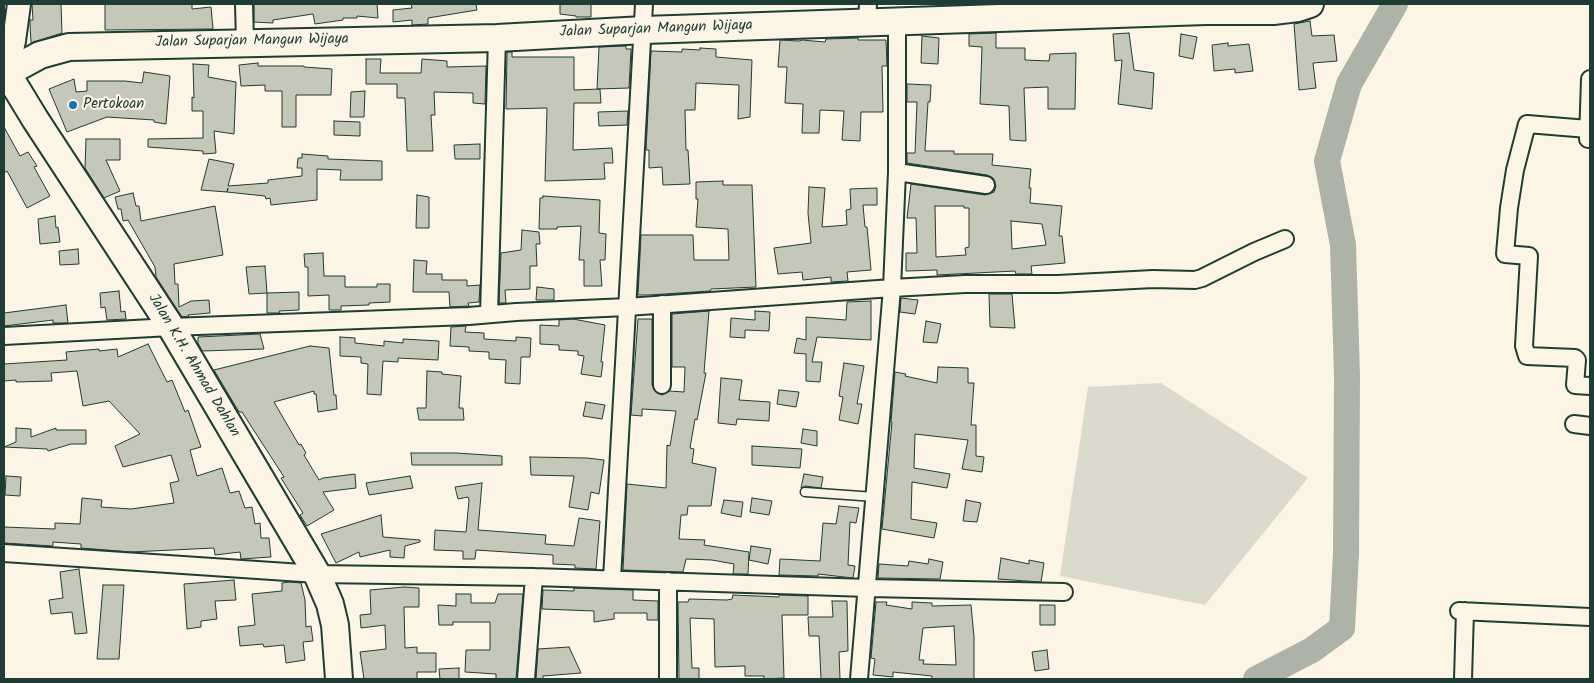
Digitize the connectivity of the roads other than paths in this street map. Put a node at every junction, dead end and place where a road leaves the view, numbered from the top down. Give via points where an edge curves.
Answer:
1 (19, 4) edge
2 (244, 4) edge
3 (644, 4) edge
4 (1310, 4) edge
5 (1206, 8) edge
6 (868, 13) edge
7 (897, 21) junction
8 (644, 30) junction
9 (497, 38) junction
10 (245, 42) junction
11 (6, 71) edge
12 (1590, 77) edge
13 (1586, 133) edge
14 (897, 172) junction
15 (986, 185) dead end
16 (1285, 239) dead end
17 (892, 288) junction
18 (662, 304) junction
19 (627, 307) junction
20 (490, 314) junction
21 (171, 327) junction
22 (4, 336) edge
23 (662, 385) dead end
24 (1590, 386) edge
25 (1574, 424) dead end
26 (1590, 426) edge
27 (805, 492) dead end
28 (875, 497) junction
29 (4, 553) edge
30 (317, 574) junction
31 (534, 577) junction
32 (612, 580) junction
33 (668, 581) junction
34 (868, 588) junction
35 (1064, 592) dead end
36 (1590, 617) edge
37 (339, 679) edge
38 (526, 679) edge
39 (668, 679) edge
40 (859, 679) edge
41 (1464, 679) edge

1 - 11 main road
2 - 10 street
3 - 8 street
4 - 5 highway, Jalan Suparjan Mangun Wijaya via 1273,11
5 - 7 highway, Jalan Suparjan Mangun Wijaya
6 - 7 highway, Jalan Suparjan Mangun Wijaya
6 - 8 highway, Jalan Suparjan Mangun Wijaya
7 - 14 street
8 - 9 highway, Jalan Suparjan Mangun Wijaya
8 - 19 street
9 - 10 highway, Jalan Suparjan Mangun Wijaya
9 - 20 street
10 - 11 highway, Jalan Suparjan Mangun Wijaya via 69,47 40,55
11 - 21 highway, Jalan K.H. Ahmad Dahlan
12 - 13 street
13 - 24 street via 1526,124 1509,208 1505,254 1529,256 1524,346 1527,356 1575,358 1575,385
14 - 15 street
14 - 17 street
16 - 17 street via 1195,280 1153,278
17 - 18 street
17 - 28 street
18 - 19 street
18 - 23 street
19 - 20 street
19 - 32 street
20 - 21 street
21 - 22 street
21 - 30 highway, Jalan K.H. Ahmad Dahlan
25 - 26 street
27 - 28 lane
28 - 34 street
29 - 30 street
30 - 31 street
30 - 37 highway, Jalan K.H. Ahmad Dahlan via 335,625
31 - 32 street
31 - 38 street
32 - 33 street
33 - 34 street
33 - 39 street
34 - 35 street
34 - 40 street
36 - 41 street via 1462,611

